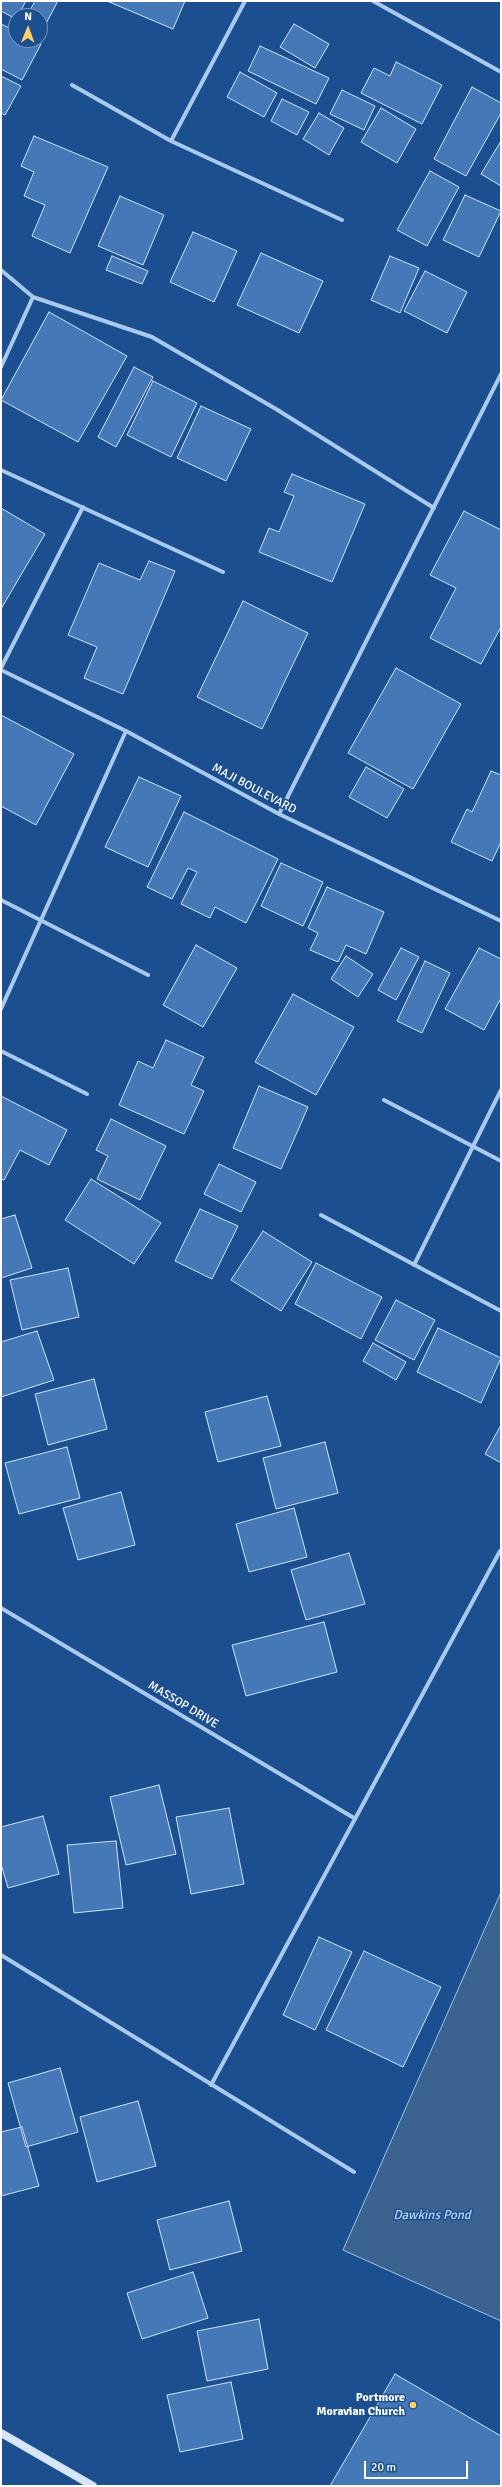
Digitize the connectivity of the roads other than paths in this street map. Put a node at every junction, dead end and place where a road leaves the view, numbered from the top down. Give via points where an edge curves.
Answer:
1 (245, 1) edge
2 (373, 1) edge
3 (501, 72) edge
4 (72, 85) dead end
5 (171, 142) junction
6 (342, 220) dead end
7 (1, 270) edge
8 (33, 297) junction
9 (1, 367) edge
10 (501, 374) edge
11 (1, 470) edge
12 (83, 507) junction
13 (434, 508) junction
14 (223, 572) dead end
15 (1, 669) edge
16 (126, 731) junction
17 (279, 814) junction
18 (1, 900) edge
19 (501, 920) edge
20 (42, 921) junction
21 (148, 975) dead end
22 (1, 1009) edge
23 (1, 1051) edge
24 (501, 1090) edge
25 (87, 1094) dead end
26 (384, 1100) dead end
27 (472, 1146) junction
28 (501, 1161) edge
29 (321, 1215) dead end
30 (414, 1264) junction
31 (501, 1310) edge
32 (500, 1552) dead end
33 (1, 1608) edge
34 (354, 1818) junction
35 (1, 1956) edge
36 (211, 2085) junction
37 (354, 2172) dead end
38 (1, 2433) edge
39 (93, 2486) edge

1 - 5 street
2 - 3 street
4 - 5 street
5 - 6 street
7 - 8 street
8 - 9 street
8 - 13 street via 152,337 276,409
10 - 13 street
11 - 12 street
12 - 14 street
12 - 15 street
13 - 17 street
15 - 16 street, MAJI BOULEVARD
16 - 17 street, MAJI BOULEVARD
16 - 20 street
17 - 19 street, MAJI BOULEVARD
18 - 20 street
20 - 21 street
20 - 22 street
23 - 25 street
24 - 27 street
26 - 27 street
27 - 28 street
27 - 30 street
29 - 30 street
30 - 31 street
32 - 34 street
33 - 34 street, MASSOP DRIVE
34 - 36 street
35 - 36 street
36 - 37 street
38 - 39 main road

